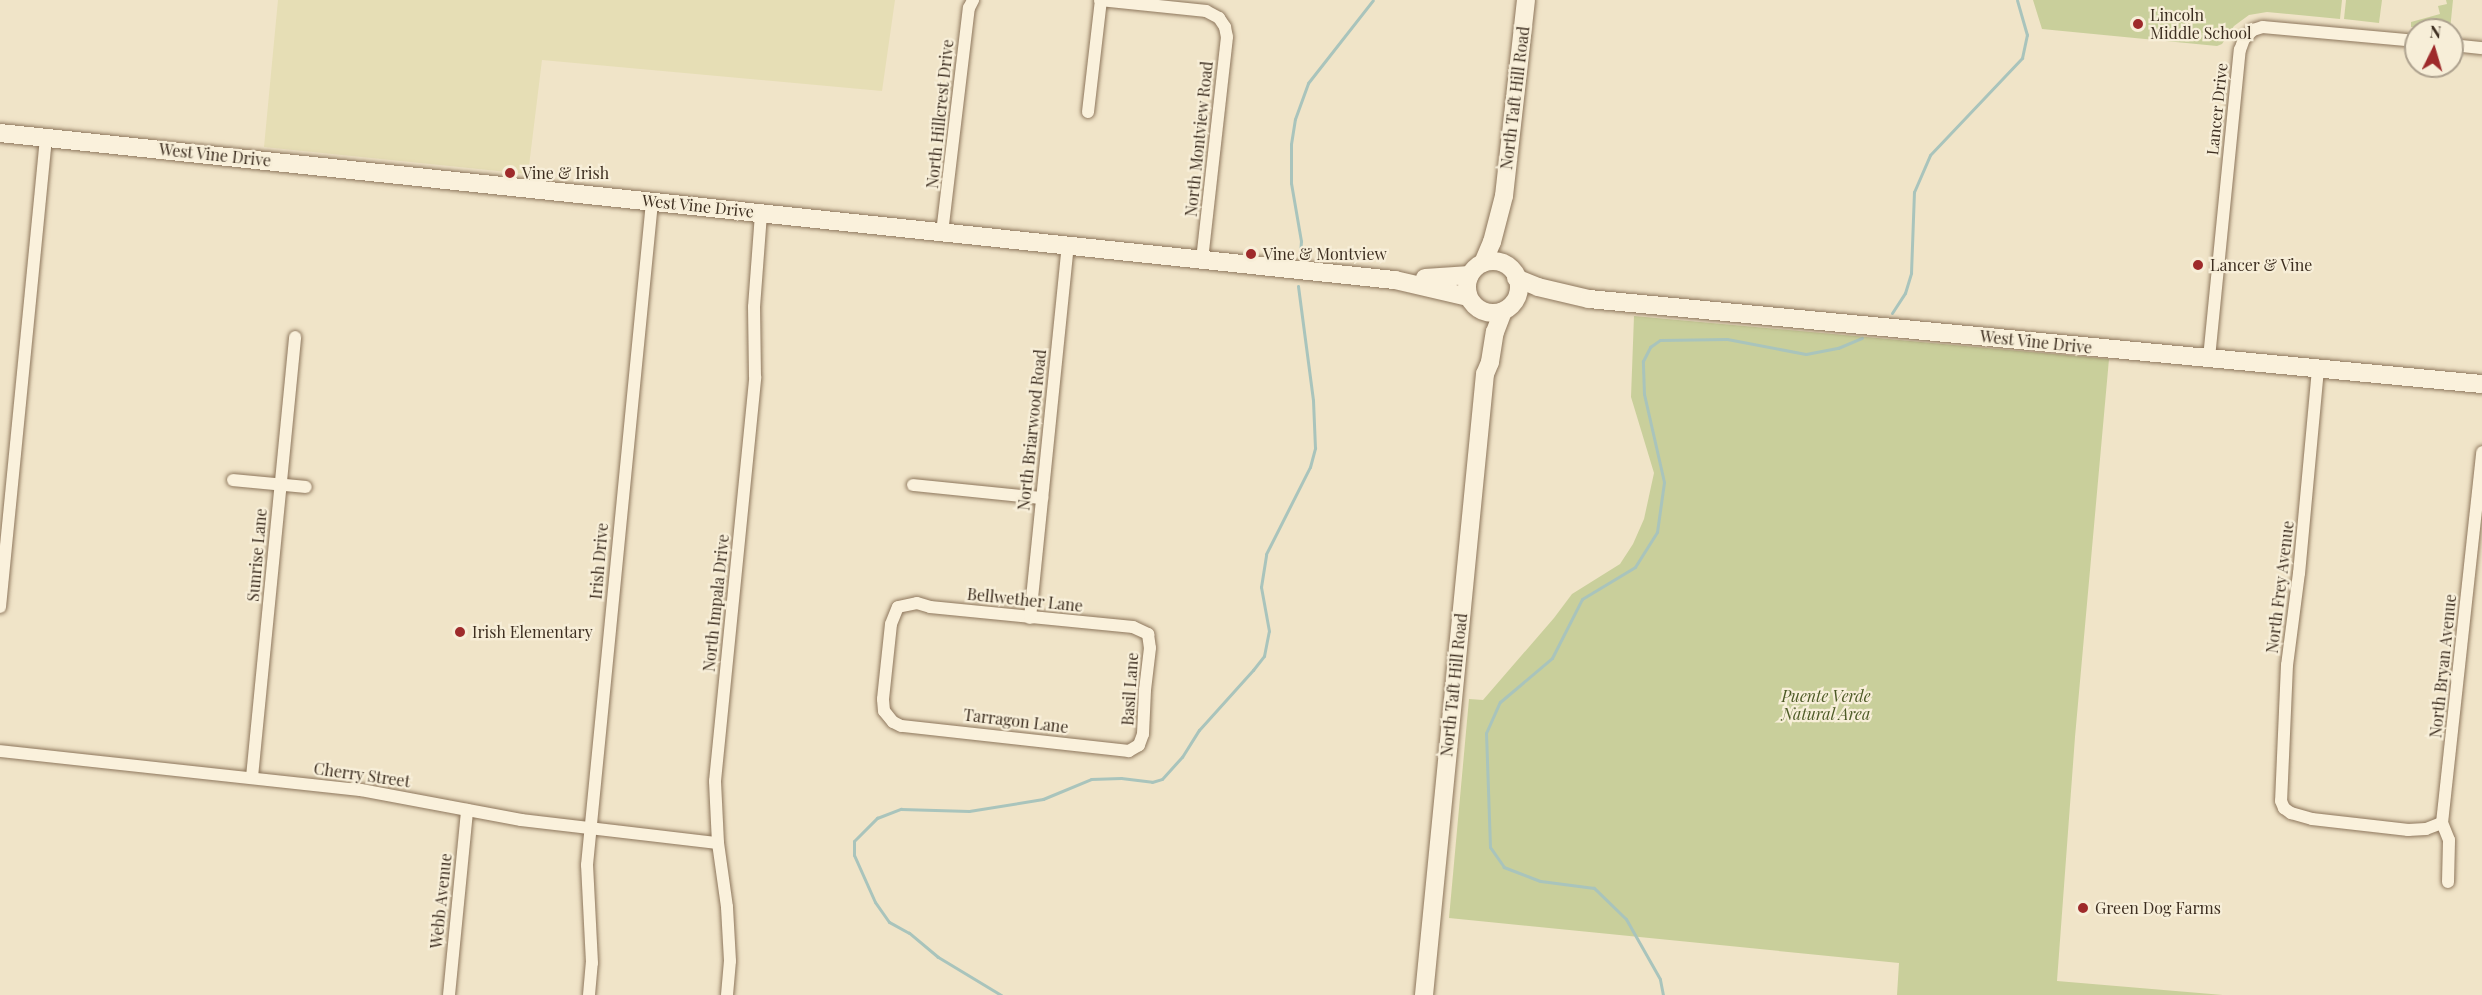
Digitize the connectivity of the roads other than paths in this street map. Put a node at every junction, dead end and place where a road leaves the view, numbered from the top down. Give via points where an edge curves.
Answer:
1 (974, 0) edge
2 (1100, 0) edge
3 (1526, 0) edge
4 (2404, 40) edge
5 (2464, 46) edge
6 (2482, 48) edge
7 (1088, 112) dead end
8 (0, 133) edge
9 (46, 138) junction
10 (1504, 196) junction
11 (652, 202) junction
12 (761, 213) junction
13 (942, 233) junction
14 (1068, 246) junction
15 (1202, 260) junction
16 (1476, 269) junction
17 (1511, 271) junction
18 (1395, 280) junction
19 (1589, 298) junction
20 (1474, 303) junction
21 (1509, 306) junction
22 (295, 337) dead end
23 (2210, 358) junction
24 (2318, 369) junction
25 (1485, 374) junction
26 (2482, 384) edge
27 (2482, 452) edge
28 (233, 480) dead end
29 (280, 485) junction
30 (914, 485) dead end
31 (306, 487) dead end
32 (1042, 498) junction
33 (0, 607) edge
34 (1030, 618) junction
35 (1148, 634) joint
36 (889, 719) joint
37 (1139, 745) joint
38 (0, 751) edge
39 (252, 777) junction
40 (467, 810) junction
41 (2442, 823) junction
42 (590, 830) junction
43 (718, 843) junction
44 (2448, 882) dead end
45 (449, 995) edge
46 (589, 995) edge
47 (727, 995) edge
48 (1424, 995) edge

1 - 13 street, North Hillcrest Drive via 969,8
2 - 7 street
2 - 15 street, North Montview Road via 1206,11 1222,22 1227,36
3 - 10 street, North Taft Hill Road
4 - 23 street, Lancer Drive via 2263,27 2244,39
5 - 6 street
8 - 9 street, West Vine Drive
9 - 11 street, West Vine Drive
9 - 33 street
10 - 16 street, North Taft Hill Road via 1492,242
10 - 17 street, North Taft Hill Road
11 - 12 street, West Vine Drive
11 - 42 street, Irish Drive
12 - 13 street, West Vine Drive
12 - 43 street, North Impala Drive via 754,307 755,377 715,781
13 - 14 street, West Vine Drive
14 - 15 street, West Vine Drive
14 - 32 street, North Briarwood Road
15 - 18 street, West Vine Drive
16 - 17 street, West Vine Drive
16 - 18 street, West Vine Drive via 1435,279
16 - 20 street via 1467,285
17 - 19 street, West Vine Drive via 1538,287
17 - 21 street via 1518,289
18 - 20 street, West Vine Drive
19 - 21 street, West Vine Drive
19 - 23 street, West Vine Drive
20 - 21 street, West Vine Drive via 1491,313
20 - 25 street, North Taft Hill Road
21 - 25 street, North Taft Hill Road via 1495,332
22 - 29 street, Sunrise Lane
23 - 24 street, West Vine Drive
24 - 26 street, West Vine Drive
24 - 41 street, North Frey Avenue via 2300,573 2287,665 2280,790 2284,808 2312,819 2408,830
25 - 48 street, North Taft Hill Road
27 - 41 street, North Bryan Avenue
28 - 29 street
29 - 31 street
29 - 39 street, Sunrise Lane
30 - 32 street
32 - 34 street, North Briarwood Road
34 - 35 street, Bellwether Lane via 1133,627
34 - 36 street, Bellwether Lane via 917,603 898,607 891,624 883,699
35 - 37 street, Basil Lane via 1150,648
36 - 37 street, Tarragon Lane via 901,726 1129,751
38 - 39 street, Cherry Street
39 - 40 street, Cherry Street via 396,795
40 - 42 street, Cherry Street
40 - 45 street, Webb Avenue
41 - 44 street, North Bryan Avenue via 2449,840
42 - 43 street, Cherry Street
42 - 46 street, Irish Drive
43 - 47 street, North Impala Drive via 727,907

